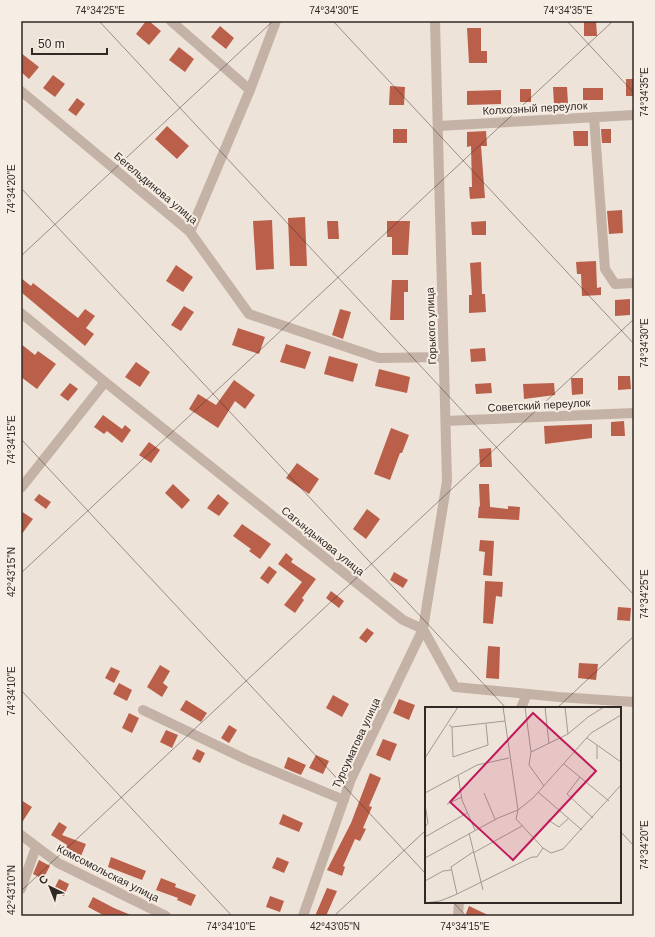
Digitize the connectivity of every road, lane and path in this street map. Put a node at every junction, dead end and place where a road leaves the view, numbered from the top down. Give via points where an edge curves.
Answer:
1 (170, 21) edge
2 (276, 21) edge
3 (435, 21) edge
4 (250, 90) junction
5 (21, 92) edge
6 (634, 115) edge
7 (594, 117) junction
8 (438, 126) junction
9 (190, 232) junction
10 (634, 283) edge
11 (21, 313) edge
12 (444, 357) junction
13 (105, 382) junction
14 (634, 413) edge
15 (446, 421) junction
16 (21, 488) edge
17 (423, 629) junction
18 (527, 694) junction
19 (634, 702) edge
20 (521, 707) edge
21 (143, 710) dead end
22 (344, 800) junction
23 (21, 835) edge
24 (36, 847) junction
25 (21, 889) edge
26 (459, 903) edge
27 (148, 912) edge
28 (166, 916) edge
29 (303, 916) edge
30 (458, 916) edge

1 - 4 street
2 - 4 street
3 - 8 street, Горького улица
4 - 9 street
5 - 9 street, Бегельдинова улица
6 - 7 street, Колхозный переулок
7 - 8 street, Колхозный переулок
7 - 10 street via 606,269 615,284
8 - 12 street, Горького улица
9 - 12 street, Бегельдинова улица via 249,314 379,358
11 - 13 street, Сагындыкова улица
12 - 15 street, Горького улица
13 - 16 street
13 - 17 street, Сагындыкова улица via 403,620
14 - 15 street, Советский переулок
15 - 17 street, Горького улица via 447,481
17 - 18 street via 455,687
17 - 22 street, Турсуматова улица via 351,779
18 - 19 street
18 - 20 street
21 - 22 street via 245,759
22 - 29 street, Турсуматова улица
23 - 24 street, Комсомольская улица
24 - 25 street
24 - 27 street, Комсомольская улица via 58,863
26 - 30 street
27 - 28 street, Комсомольская улица

